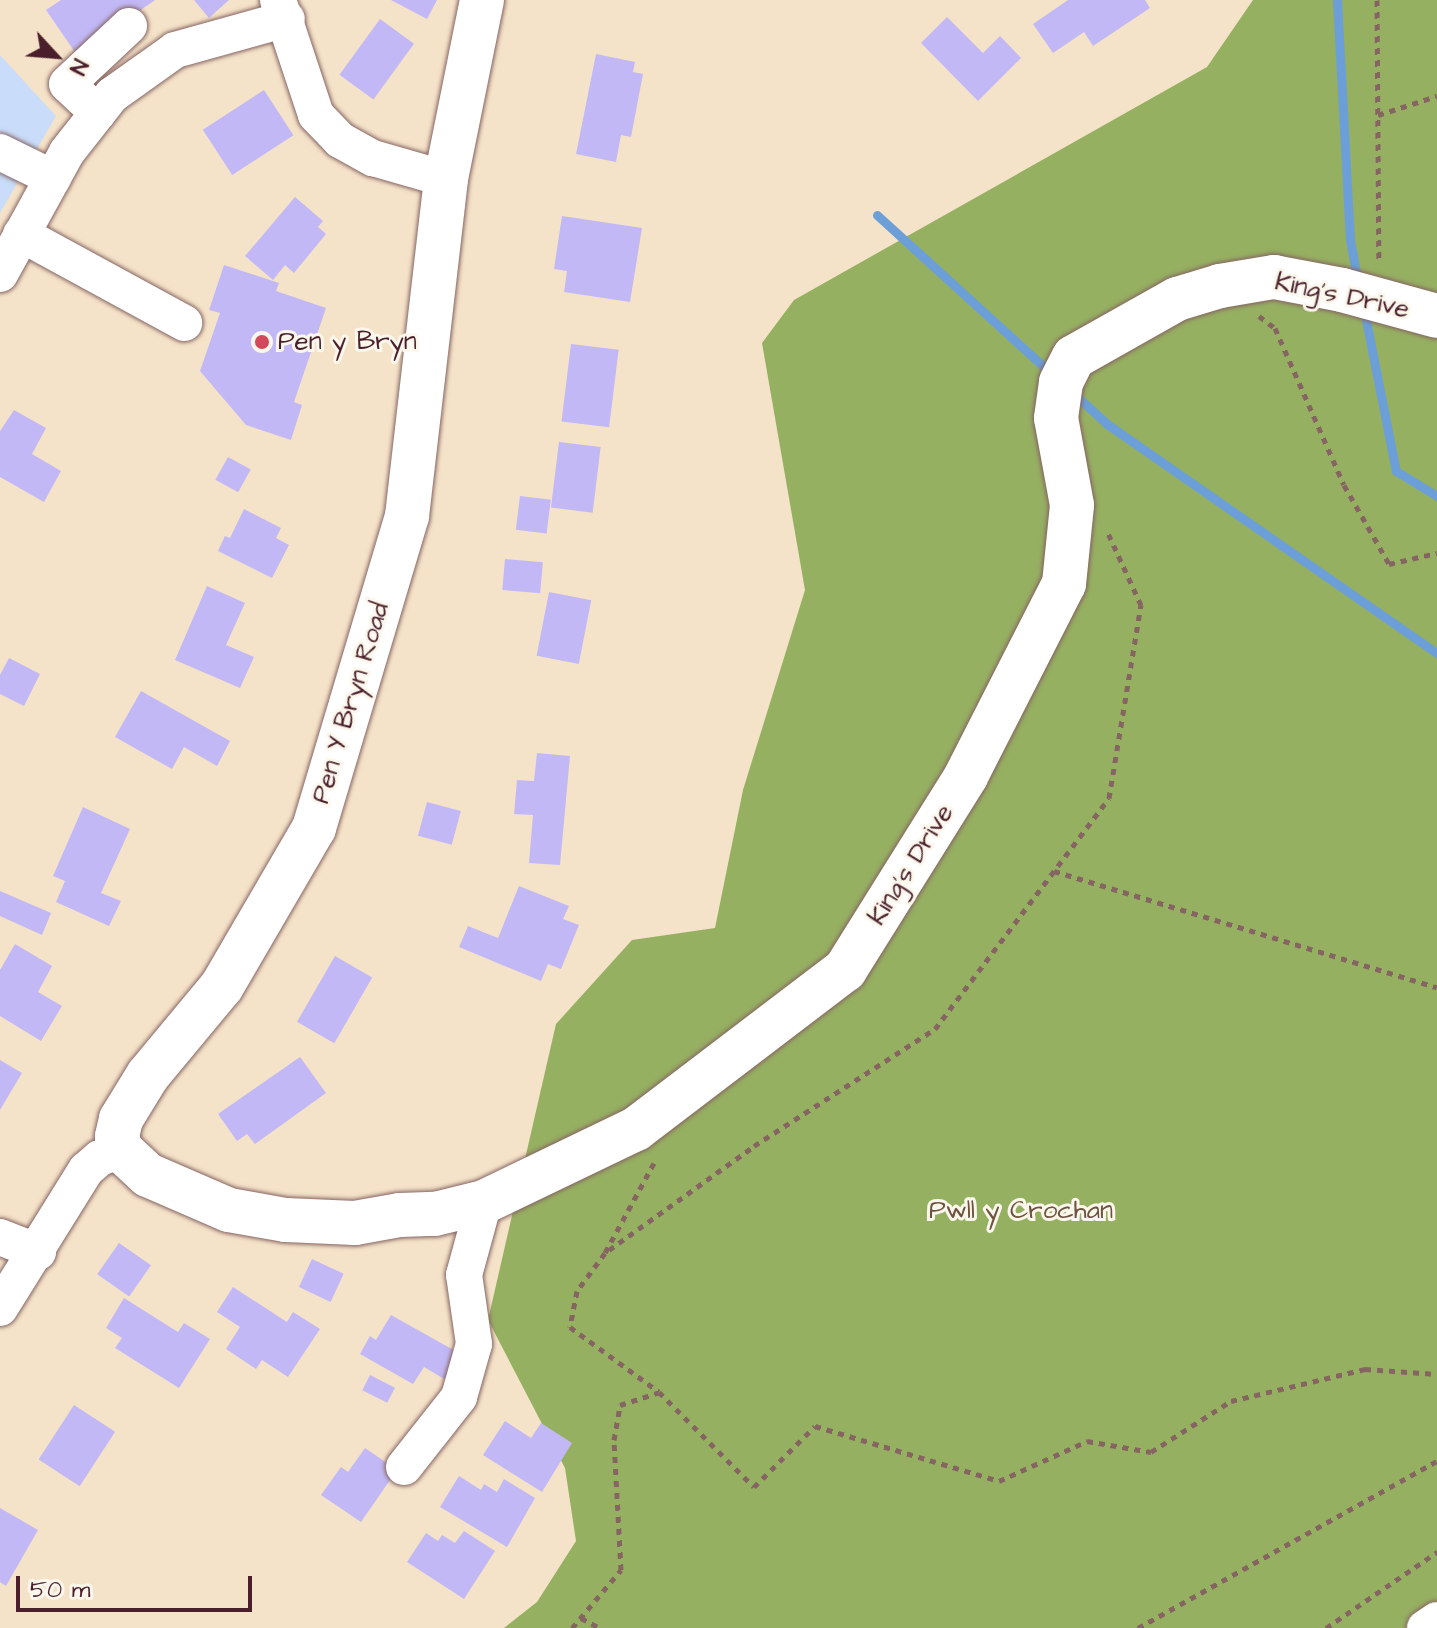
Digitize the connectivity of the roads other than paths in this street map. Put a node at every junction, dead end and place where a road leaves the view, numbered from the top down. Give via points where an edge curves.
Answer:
1 (482, 0) edge
2 (283, 9) edge
3 (129, 26) dead end
4 (98, 113) junction
5 (0, 152) edge
6 (53, 178) junction
7 (446, 179) junction
8 (21, 234) junction
9 (0, 274) edge
10 (1437, 316) edge
11 (184, 323) dead end
12 (121, 1150) junction
13 (484, 1202) junction
14 (0, 1237) edge
15 (38, 1252) junction
16 (0, 1308) edge
17 (404, 1467) dead end
18 (1437, 1620) edge
19 (1425, 1628) edge

1 - 7 main road, Pen Y Bryn Road
2 - 4 street via 175,50 112,95
2 - 7 street via 316,115 340,140 373,158
3 - 4 street via 67,84
4 - 6 street
5 - 6 street
6 - 8 street
7 - 12 main road, Pen Y Bryn Road via 407,516 314,828 222,986 148,1075 121,1119
8 - 9 street
8 - 11 street
10 - 13 main road, King's Drive via 1274,277 1177,299 1067,369 1056,418 1072,505 1064,584 966,776 845,970 636,1129
12 - 13 main road, King's Drive via 148,1175 177,1189 229,1210 286,1220 355,1223
12 - 15 street via 86,1170
13 - 17 street via 464,1275 474,1344 459,1397
14 - 15 street
15 - 16 street
18 - 19 street

